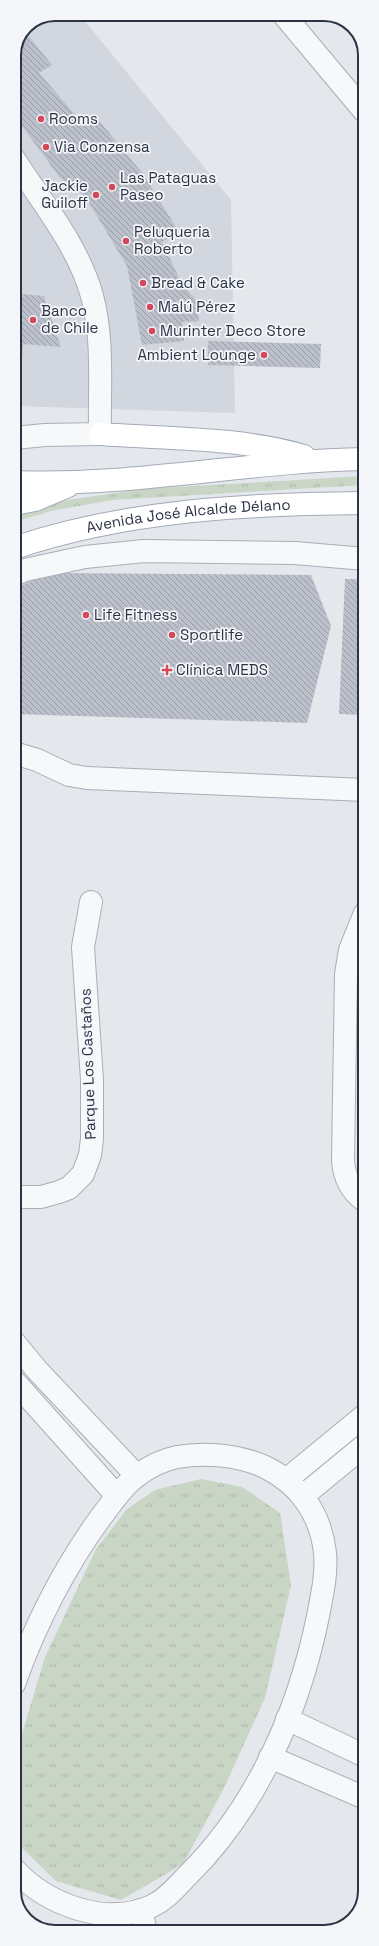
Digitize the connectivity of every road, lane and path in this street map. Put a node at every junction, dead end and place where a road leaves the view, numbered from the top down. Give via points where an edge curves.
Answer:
1 (289, 21) edge
2 (358, 104) edge
3 (21, 170) edge
4 (100, 434) junction
5 (21, 437) edge
6 (358, 459) edge
7 (317, 460) junction
8 (21, 482) edge
9 (76, 483) junction
10 (358, 502) edge
11 (21, 503) edge
12 (21, 546) edge
13 (358, 559) edge
14 (21, 572) edge
15 (21, 755) edge
16 (358, 790) edge
17 (91, 902) dead end
18 (358, 930) edge
19 (358, 1194) edge
20 (21, 1197) edge
21 (21, 1351) edge
22 (21, 1389) edge
23 (358, 1421) edge
24 (358, 1451) edge
25 (137, 1476) junction
26 (286, 1480) junction
27 (117, 1496) junction
28 (303, 1496) junction
29 (21, 1665) edge
30 (287, 1719) junction
31 (358, 1753) edge
32 (270, 1757) junction
33 (358, 1795) edge
34 (21, 1876) edge
35 (141, 1910) junction
36 (118, 1923) edge
37 (144, 1925) edge

1 - 2 street
3 - 4 street via 68,242 83,270 92,296 98,326
4 - 5 street
4 - 7 main road via 223,442 278,449
6 - 7 main road
7 - 9 main road
8 - 9 main road
9 - 11 main road via 35,500
10 - 12 main road, Avenida José Alcalde Délano via 258,506 144,518 78,531
13 - 14 street via 295,553 144,551 85,557
15 - 16 street via 69,775 87,778
17 - 20 street, Parque Los Castaños via 83,947 92,1080 90,1155 83,1174 69,1188 41,1197
18 - 19 street via 350,950 346,974 343,1160 346,1178
21 - 25 street
22 - 27 street
23 - 26 street
24 - 28 street
25 - 26 street via 175,1458 211,1455 260,1465
25 - 27 street
26 - 28 street
27 - 29 street via 72,1560 47,1606
28 - 30 street via 314,1513 321,1535 325,1554 325,1575 307,1659
30 - 31 street
30 - 32 street
32 - 33 street
32 - 35 street via 253,1790 218,1841 194,1870 167,1896 155,1905
34 - 36 street via 43,1893 62,1903 100,1914
35 - 36 street
35 - 37 street

